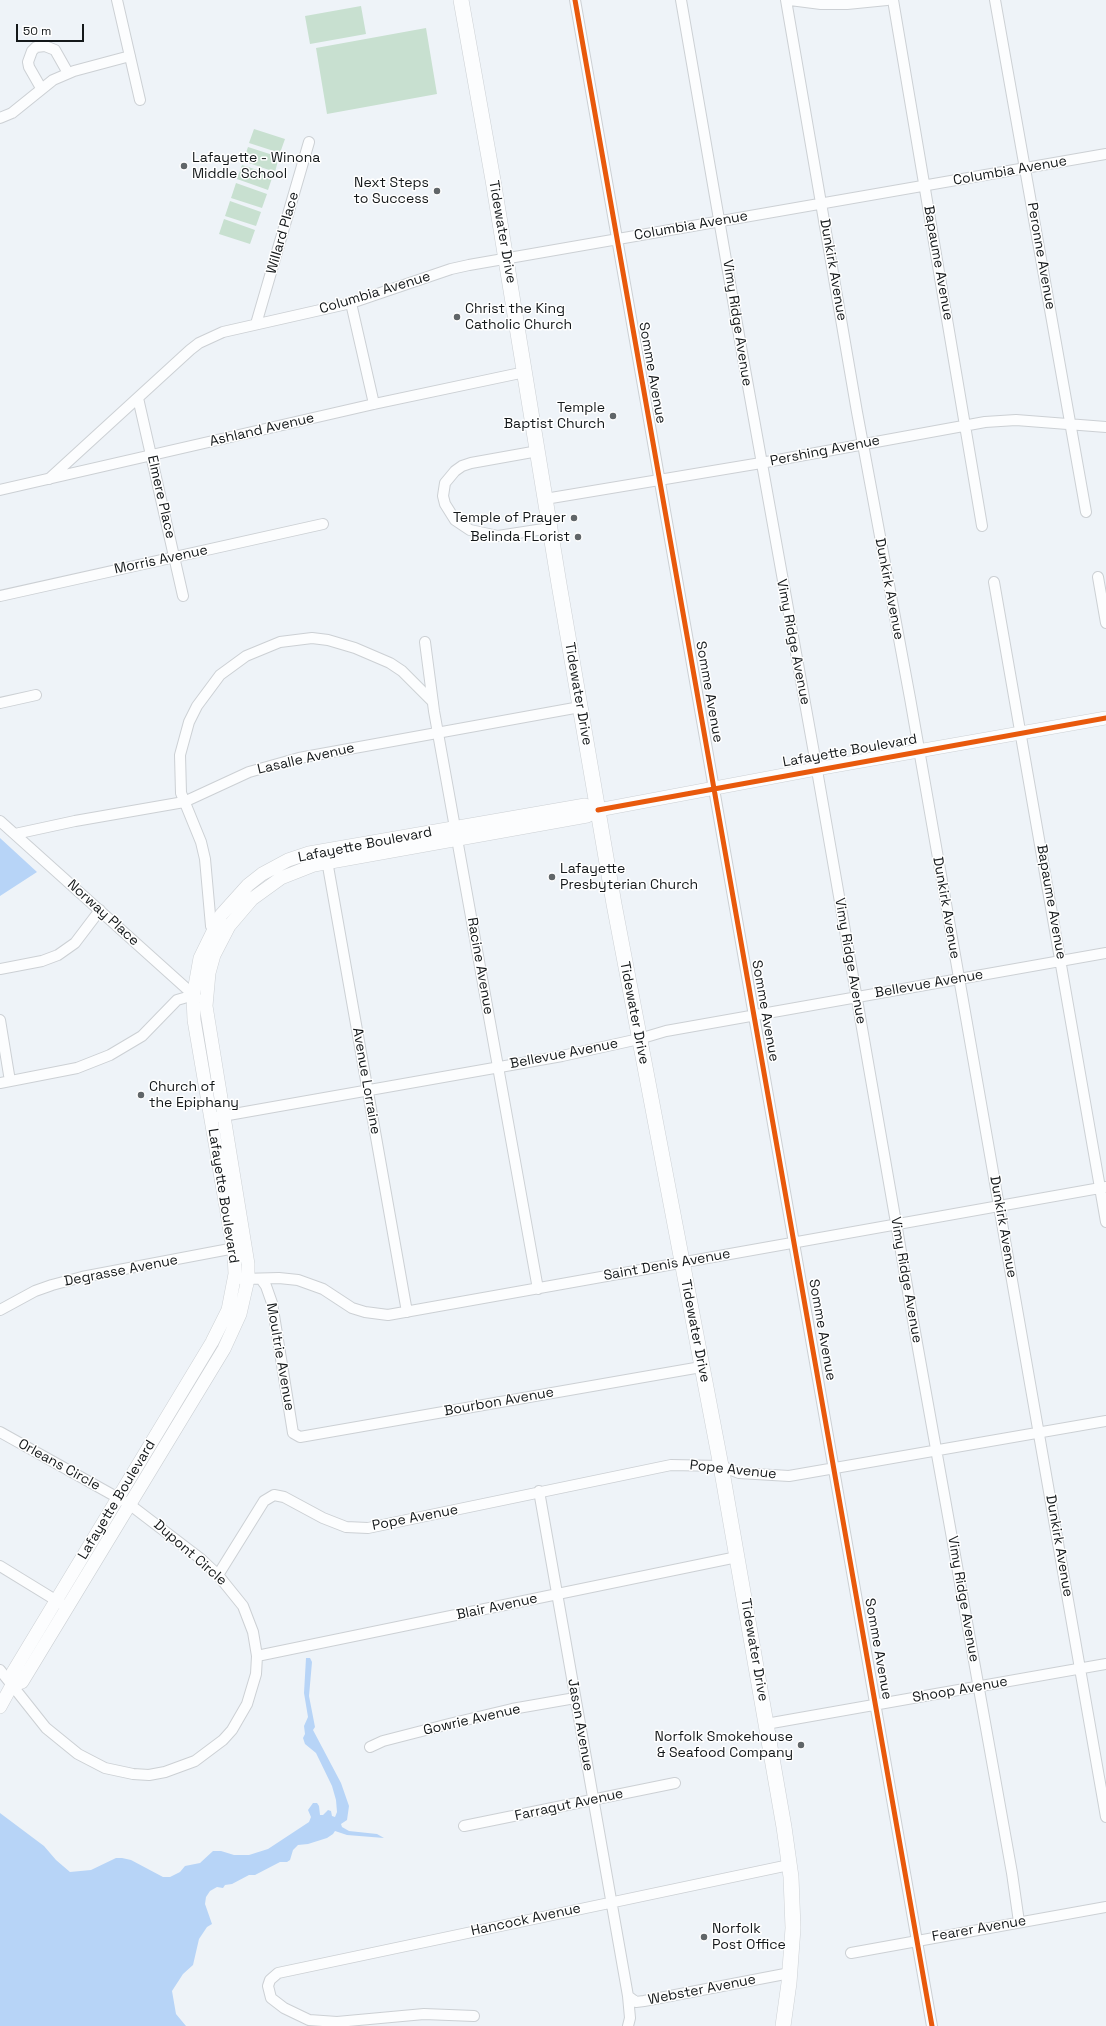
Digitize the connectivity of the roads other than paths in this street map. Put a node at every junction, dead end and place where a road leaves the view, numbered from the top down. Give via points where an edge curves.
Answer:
1 (117, 0) edge
2 (461, 0) edge
3 (575, 0) edge
4 (681, 0) edge
5 (786, 0) edge
6 (790, 0) edge
7 (887, 0) edge
8 (893, 0) edge
9 (995, 0) edge
10 (130, 56) junction
11 (68, 73) junction
12 (41, 88) junction
13 (140, 100) dead end
14 (0, 118) edge
15 (309, 142) dead end
16 (1106, 154) edge
17 (1025, 168) junction
18 (925, 186) junction
19 (821, 204) junction
20 (720, 222) junction
21 (617, 239) junction
22 (506, 259) junction
23 (351, 303) junction
24 (256, 324) junction
25 (525, 372) junction
26 (138, 398) junction
27 (374, 404) junction
28 (966, 426) junction
29 (1071, 426) junction
30 (1106, 428) edge
31 (863, 443) junction
32 (538, 451) junction
33 (152, 455) junction
34 (761, 463) junction
35 (49, 479) junction
36 (659, 480) junction
37 (0, 490) edge
38 (545, 499) junction
39 (1086, 512) dead end
40 (323, 524) dead end
41 (982, 526) dead end
42 (550, 528) junction
43 (174, 557) junction
44 (1098, 577) dead end
45 (994, 582) dead end
46 (0, 596) edge
47 (183, 596) dead end
48 (1106, 623) edge
49 (425, 642) dead end
50 (36, 695) dead end
51 (432, 702) junction
52 (0, 703) edge
53 (580, 707) junction
54 (1106, 718) edge
55 (438, 733) junction
56 (1021, 733) junction
57 (918, 751) junction
58 (816, 769) junction
59 (714, 789) junction
60 (184, 802) junction
61 (598, 810) junction
62 (0, 821) edge
63 (457, 833) junction
64 (15, 834) junction
65 (326, 856) junction
66 (100, 910) junction
67 (217, 934) junction
68 (1106, 953) edge
69 (1061, 961) junction
70 (0, 969) edge
71 (959, 979) junction
72 (194, 995) junction
73 (856, 996) junction
74 (206, 1007) junction
75 (754, 1015) junction
76 (0, 1020) edge
77 (639, 1039) junction
78 (499, 1067) junction
79 (5, 1082) edge
80 (367, 1091) junction
81 (217, 1117) junction
82 (1103, 1188) edge
83 (999, 1207) junction
84 (1106, 1222) edge
85 (897, 1225) junction
86 (794, 1243) junction
87 (240, 1247) junction
88 (682, 1263) junction
89 (234, 1279) junction
90 (254, 1279) junction
91 (538, 1289) junction
92 (0, 1310) edge
93 (406, 1312) junction
94 (701, 1367) junction
95 (1106, 1421) edge
96 (0, 1432) edge
97 (1040, 1432) junction
98 (296, 1436) joint
99 (936, 1451) junction
100 (721, 1466) junction
101 (834, 1468) junction
102 (539, 1491) junction
103 (124, 1501) junction
104 (737, 1557) junction
105 (0, 1566) edge
106 (218, 1575) junction
107 (557, 1595) junction
108 (61, 1603) junction
109 (257, 1656) junction
110 (1106, 1664) edge
111 (1080, 1669) junction
112 (0, 1670) edge
113 (12, 1685) junction
114 (978, 1687) junction
115 (575, 1698) junction
116 (876, 1705) junction
117 (0, 1707) edge
118 (766, 1724) junction
119 (370, 1747) dead end
120 (675, 1783) dead end
121 (592, 1800) junction
122 (1106, 1817) edge
123 (464, 1826) dead end
124 (789, 1865) junction
125 (611, 1902) junction
126 (1106, 1907) edge
127 (1019, 1922) junction
128 (917, 1940) junction
129 (851, 1952) dead end
130 (621, 1960) joint
131 (790, 1973) junction
132 (628, 1996) junction
133 (474, 2016) dead end
134 (628, 2026) edge
135 (783, 2026) edge
136 (932, 2026) edge

1 - 10 street
2 - 22 highway, Tidewater Drive
3 - 21 street, Somme Avenue
4 - 20 street, Vimy Ridge Avenue
5 - 19 street, Dunkirk Avenue
6 - 7 street via 821,4
8 - 18 street, Bapaume Avenue
9 - 17 street, Peronne Avenue
10 - 11 street
10 - 13 street
11 - 12 street
11 - 12 street via 55,50 45,46 36,47 28,62
12 - 14 street via 12,112
15 - 24 street, Willard Place
16 - 17 street, Columbia Avenue
17 - 18 street, Columbia Avenue
17 - 29 street, Peronne Avenue
18 - 19 street, Columbia Avenue
18 - 28 street, Bapaume Avenue
19 - 20 street, Columbia Avenue
19 - 31 street, Dunkirk Avenue
20 - 21 street, Columbia Avenue
20 - 34 street, Vimy Ridge Avenue
21 - 22 street, Columbia Avenue
21 - 36 street, Somme Avenue
22 - 23 street, Columbia Avenue via 451,269
22 - 25 highway, Tidewater Drive
23 - 24 street, Columbia Avenue
23 - 27 street
24 - 26 street, Columbia Avenue via 223,332 199,343
25 - 27 street, Ashland Avenue
25 - 32 highway, Tidewater Drive
26 - 33 street, Elmere Place
26 - 35 street, Columbia Avenue
27 - 33 street, Ashland Avenue
28 - 29 street, Pershing Avenue via 1016,420
28 - 31 street, Pershing Avenue
28 - 41 street, Bapaume Avenue
29 - 30 street, Pershing Avenue
29 - 39 street, Peronne Avenue
31 - 34 street, Pershing Avenue
31 - 57 street, Dunkirk Avenue
32 - 38 highway, Tidewater Drive
32 - 42 street via 462,466 445,483 444,504 455,520 470,530 498,536
33 - 35 street, Ashland Avenue
33 - 43 street, Elmere Place
34 - 36 street, Pershing Avenue
34 - 58 street, Vimy Ridge Avenue
35 - 37 street, Ashland Avenue
36 - 38 street, Pershing Avenue
36 - 59 street, Somme Avenue
38 - 42 highway, Tidewater Drive
40 - 43 street, Morris Avenue
42 - 53 highway, Tidewater Drive
43 - 46 street, Morris Avenue
43 - 47 street, Elmere Place
44 - 48 street
45 - 56 street, Bapaume Avenue
49 - 51 street, Racine Avenue
50 - 52 street
51 - 55 street, Racine Avenue
51 - 60 street via 390,663 334,641 312,638 280,642 263,648 220,675 194,711 183,738 180,755 180,782
53 - 55 street, Lasalle Avenue
53 - 61 highway, Tidewater Drive
54 - 56 main road, Lafayette Boulevard
55 - 60 street, Lasalle Avenue via 271,765 225,782
55 - 63 street, Racine Avenue
56 - 57 main road, Lafayette Boulevard
56 - 69 street, Bapaume Avenue
57 - 58 main road, Lafayette Boulevard
57 - 71 street, Dunkirk Avenue
58 - 59 main road, Lafayette Boulevard
58 - 73 street, Vimy Ridge Avenue
59 - 61 main road, Lafayette Boulevard
59 - 75 street, Somme Avenue
60 - 64 street, Lasalle Avenue
60 - 67 street via 196,825 201,842
61 - 63 main road, Lafayette Boulevard via 585,805
61 - 77 highway, Tidewater Drive
62 - 64 street, Norway Place
63 - 65 main road, Lafayette Boulevard
63 - 78 street, Racine Avenue
64 - 66 street, Norway Place
65 - 67 main road, Lafayette Boulevard via 288,860 262,874 232,900
65 - 80 street, Avenue Lorraine
66 - 70 street via 76,943 58,955 42,961
66 - 72 street, Norway Place
67 - 72 main road, Lafayette Boulevard via 200,958
67 - 74 main road, Lafayette Boulevard via 209,973
68 - 69 street, Bellevue Avenue
69 - 71 street, Bellevue Avenue
69 - 82 street, Bapaume Avenue
71 - 73 street, Bellevue Avenue
71 - 83 street, Dunkirk Avenue
72 - 74 street, Norway Place
72 - 79 street via 177,1000 142,1036 110,1055 77,1068
72 - 81 main road, Lafayette Boulevard via 194,1020
73 - 75 street, Bellevue Avenue
73 - 85 street, Vimy Ridge Avenue
74 - 81 main road, Lafayette Boulevard
75 - 77 street, Bellevue Avenue via 666,1031
75 - 86 street, Somme Avenue
76 - 79 street
77 - 78 street, Bellevue Avenue
77 - 88 highway, Tidewater Drive
78 - 80 street, Bellevue Avenue
78 - 91 street, Racine Avenue
80 - 81 street, Bellevue Avenue
80 - 93 street, Avenue Lorraine
81 - 87 main road, Lafayette Boulevard
82 - 83 street, Saint Denis Avenue
82 - 84 street, Bapaume Avenue
83 - 85 street, Saint Denis Avenue
83 - 97 street, Dunkirk Avenue
85 - 86 street, Saint Denis Avenue
85 - 99 street, Vimy Ridge Avenue
86 - 88 street, Saint Denis Avenue
86 - 101 street, Somme Avenue
87 - 89 main road, Lafayette Boulevard
87 - 90 main road, Lafayette Boulevard
87 - 92 street, Degrasse Avenue via 59,1283 35,1291
88 - 91 street, Saint Denis Avenue
88 - 94 highway, Tidewater Drive
89 - 90 street, Saint Denis Avenue
89 - 103 main road, Lafayette Boulevard via 228,1310 222,1325
90 - 93 street, Saint Denis Avenue via 279,1278 312,1284 352,1308 365,1312 388,1315
90 - 98 street, Moultrie Avenue via 266,1286 272,1303 293,1433
90 - 103 main road, Lafayette Boulevard via 233,1331
91 - 93 street, Saint Denis Avenue
94 - 98 street, Bourbon Avenue
94 - 100 highway, Tidewater Drive
95 - 97 street, Pope Avenue
96 - 103 street, Orleans Circle
97 - 99 street, Pope Avenue
97 - 111 street, Dunkirk Avenue
99 - 101 street, Pope Avenue
99 - 114 street, Vimy Ridge Avenue
100 - 101 street, Pope Avenue via 739,1473 789,1476
100 - 102 street, Pope Avenue via 671,1465
100 - 104 highway, Tidewater Drive
101 - 116 street, Somme Avenue
102 - 106 street, Pope Avenue via 418,1518 356,1528 323,1518 284,1497 274,1495 264,1501
102 - 107 street, Jason Avenue
103 - 106 street, Dupont Circle via 157,1524
103 - 108 main road, Lafayette Boulevard
104 - 107 street, Blair Avenue
104 - 118 highway, Tidewater Drive
105 - 108 street
106 - 109 street, Dupont Circle via 232,1590 246,1612
107 - 109 street, Blair Avenue
107 - 115 street, Jason Avenue
108 - 113 main road, Lafayette Boulevard via 13,1672
109 - 113 street, Dupont Circle via 256,1674 247,1704 223,1740 195,1761 165,1772 149,1774 120,1772 82,1757 46,1728
110 - 111 street, Shoop Avenue
111 - 114 street, Shoop Avenue
111 - 122 street, Dunkirk Avenue
112 - 113 street
113 - 117 main road, Lafayette Boulevard
114 - 116 street, Shoop Avenue
114 - 127 street, Vimy Ridge Avenue
115 - 119 street, Gowrie Avenue via 449,1724 383,1741
115 - 121 street, Jason Avenue
116 - 118 street, Shoop Avenue
116 - 128 street, Somme Avenue
118 - 124 highway, Tidewater Drive
120 - 121 street, Farragut Avenue
121 - 123 street, Farragut Avenue
121 - 125 street, Jason Avenue
124 - 125 street, Hancock Avenue
124 - 131 highway, Tidewater Drive via 793,1928
125 - 130 street, Jason Avenue
125 - 133 street, Hancock Avenue via 278,1973 268,1983 272,1998 284,2008 309,2020 337,2022 424,2014
126 - 127 street, Fearer Avenue
127 - 128 street, Fearer Avenue
128 - 129 street, Fearer Avenue
128 - 136 street, Somme Avenue
130 - 132 street, Webster Avenue
131 - 132 street, Webster Avenue via 644,2001 636,2002
131 - 135 highway, Tidewater Drive
132 - 134 street

